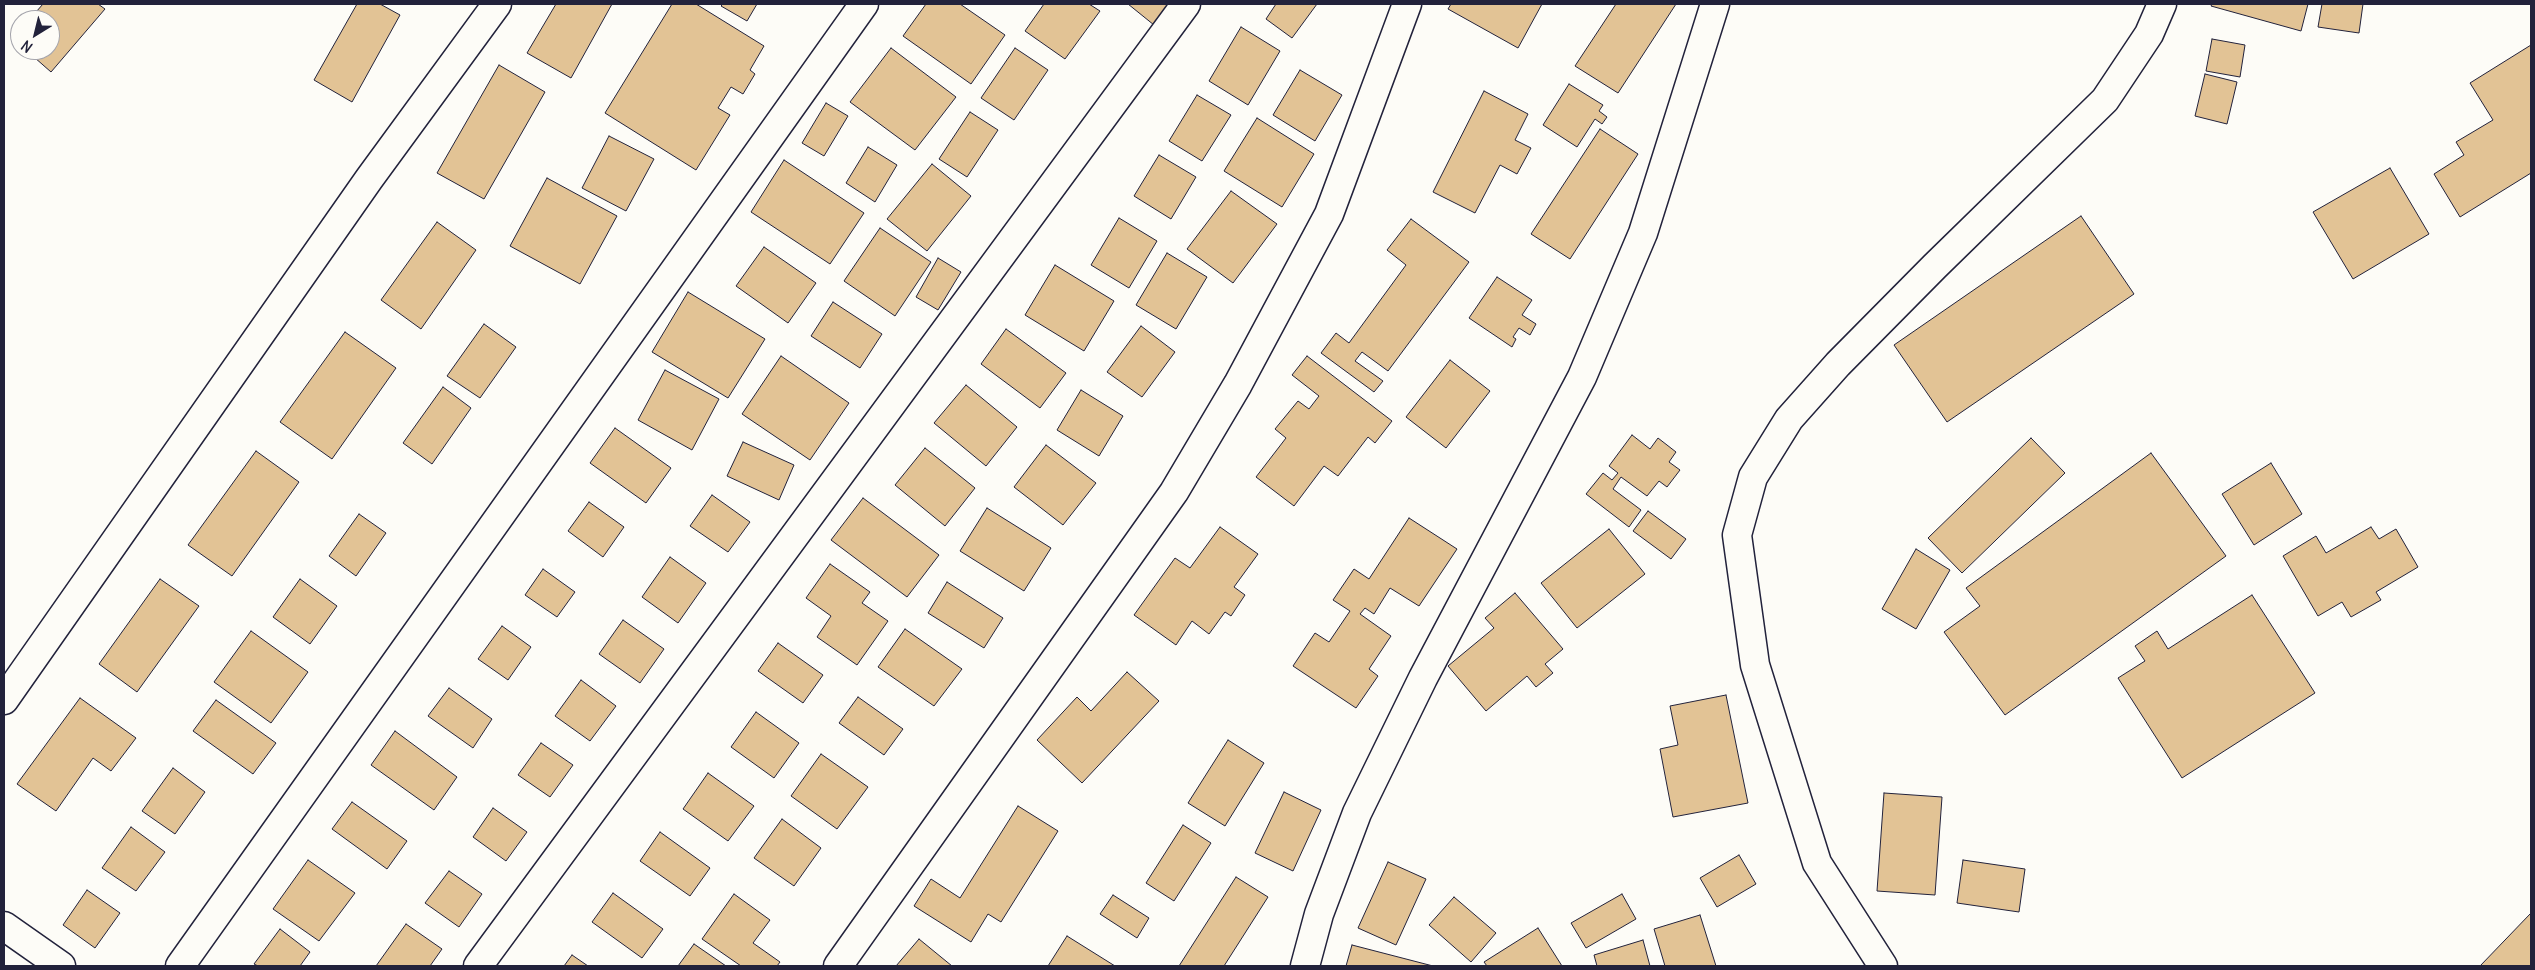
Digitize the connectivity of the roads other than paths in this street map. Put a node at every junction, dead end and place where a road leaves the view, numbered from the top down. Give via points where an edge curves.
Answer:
1 (497, 4) edge
2 (864, 4) edge
3 (1186, 4) edge
4 (1407, 4) edge
5 (1715, 4) edge
6 (2162, 4) edge
7 (4, 700) edge
8 (4, 926) edge
9 (61, 966) edge
10 (180, 966) edge
11 (478, 966) edge
12 (838, 966) edge
13 (1305, 966) edge
14 (1883, 966) edge

1 - 7 street
2 - 10 street
3 - 11 street
4 - 12 street via 1329,214 1238,384 1174,492
5 - 13 street via 1636,251 1582,377 1423,678 1357,813 1319,914
6 - 14 street via 2149,34 2106,100 1838,364 1789,419 1753,476 1737,535 1755,665 1817,863
8 - 9 street

